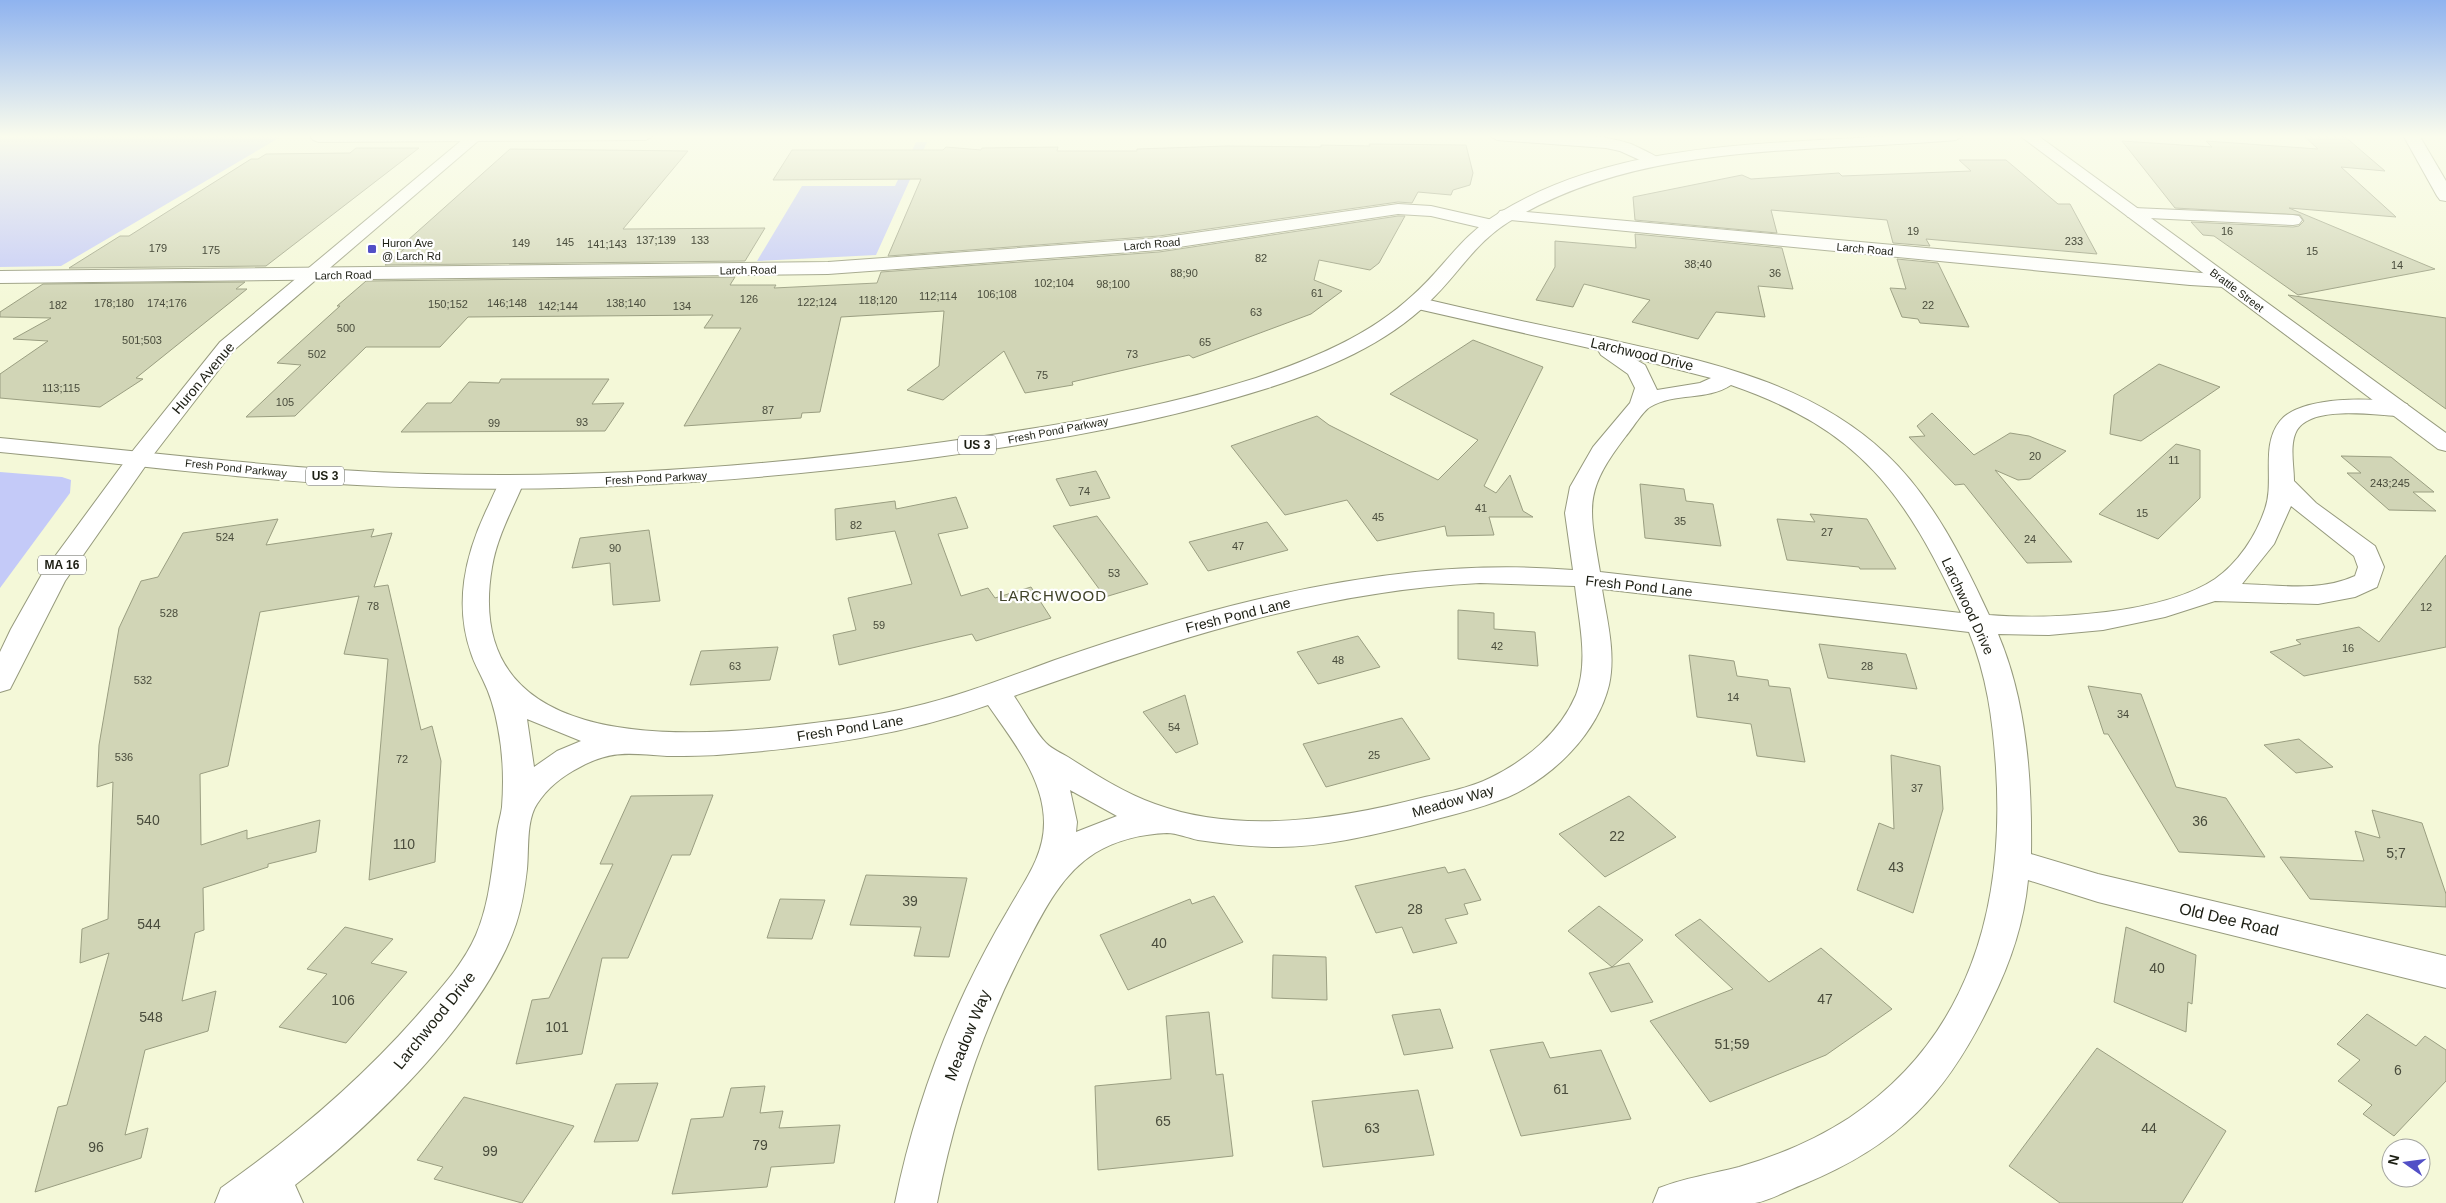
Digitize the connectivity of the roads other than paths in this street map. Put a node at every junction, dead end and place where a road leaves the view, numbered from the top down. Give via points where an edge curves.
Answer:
1 (410, 191) edge
2 (1557, 191) edge
3 (2104, 191) edge
4 (2134, 213) junction
5 (1499, 220) junction
6 (2293, 220) dead end
7 (311, 275) junction
8 (0, 277) edge
9 (2224, 280) junction
10 (1416, 304) junction
11 (1584, 340) junction
12 (1728, 377) junction
13 (1642, 402) junction
14 (2399, 409) junction
15 (2446, 444) edge
16 (0, 445) edge
17 (139, 458) junction
18 (512, 482) junction
19 (2282, 482) junction
20 (1588, 580) junction
21 (2211, 592) junction
22 (1979, 623) junction
23 (498, 679) junction
24 (0, 682) edge
25 (995, 692) junction
26 (632, 742) junction
27 (1034, 750) junction
28 (518, 808) junction
29 (1170, 822) junction
30 (2014, 862) junction
31 (1046, 878) junction
32 (2446, 972) edge
33 (261, 1196) edge
34 (916, 1203) edge
35 (1674, 1203) edge

1 - 7 main road, Huron Avenue
2 - 5 main road, Fresh Pond Parkway / US 3
3 - 4 main road, Brattle Street
4 - 6 main road
4 - 9 main road, Brattle Street
5 - 7 main road, Larch Road via 1398,209 1159,244 828,268
5 - 9 main road, Larch Road via 2190,280
5 - 10 main road, Fresh Pond Parkway / US 3 via 1469,244
7 - 8 main road, Larch Road
7 - 17 main road, Huron Avenue via 227,346
9 - 14 main road, Brattle Street
10 - 11 main road, Larchwood Drive
10 - 18 main road, Fresh Pond Parkway / US 3 via 1357,344 1284,375 1193,401 1064,430 906,454 767,470 637,479
11 - 12 main road, Larchwood Drive via 1673,360
11 - 13 main road via 1614,354 1636,370 1646,388
12 - 13 main road via 1705,390
12 - 22 main road, Larchwood Drive via 1826,419 1865,447 1895,475 1921,511
13 - 20 main road, Meadow Way via 1592,465 1580,489 1578,513
14 - 15 main road, Brattle Street
14 - 19 main road, Fresh Pond Lane via 2322,408 2300,416 2286,427 2282,443
16 - 17 main road, Fresh Pond Parkway / US 3
17 - 18 main road, Fresh Pond Parkway / US 3 via 343,477
17 - 24 main road, Huron Avenue / MA 16 via 52,580
18 - 23 main road, Fresh Pond Lane via 485,546 476,582 482,642
19 - 21 main road, Fresh Pond Lane via 2282,499 2266,539 2227,585
19 - 21 main road, Fresh Pond Lane via 2307,508 2366,552 2371,568 2367,581 2345,591 2318,595
20 - 22 main road, Fresh Pond Lane
20 - 25 main road, Fresh Pond Lane via 1470,575 1417,579 1340,591 1179,630
20 - 29 main road, Meadow Way via 1598,651 1591,694 1568,734 1541,760 1513,780 1460,800 1388,819 1302,833 1261,834
21 - 22 main road, Fresh Pond Lane via 2169,606 2098,622 2048,625
22 - 30 main road, Larchwood Drive via 1996,669 2006,713 2014,803
23 - 26 main road, Fresh Pond Lane via 522,700 558,721 600,736
23 - 28 main road, Larchwood Drive via 515,733
25 - 26 main road, Fresh Pond Lane via 909,719 819,734 723,743
25 - 27 main road, Meadow Way
26 - 28 main road, Larchwood Drive via 580,753 555,767 533,786
27 - 29 main road, Meadow Way via 1113,800
27 - 31 main road, Meadow Way via 1051,776 1060,816 1057,853
28 - 33 main road, Larchwood Drive via 502,914 494,936 472,974 430,1029 382,1081
29 - 31 main road, Meadow Way via 1118,828 1100,835 1074,850
30 - 32 main road, Old Dee Road via 2098,888
30 - 35 main road, Larchwood Drive via 2007,908 1993,962 1954,1039 1917,1087 1877,1122 1799,1167 1735,1189
31 - 34 main road, Meadow Way via 1000,955 974,1013 940,1107

